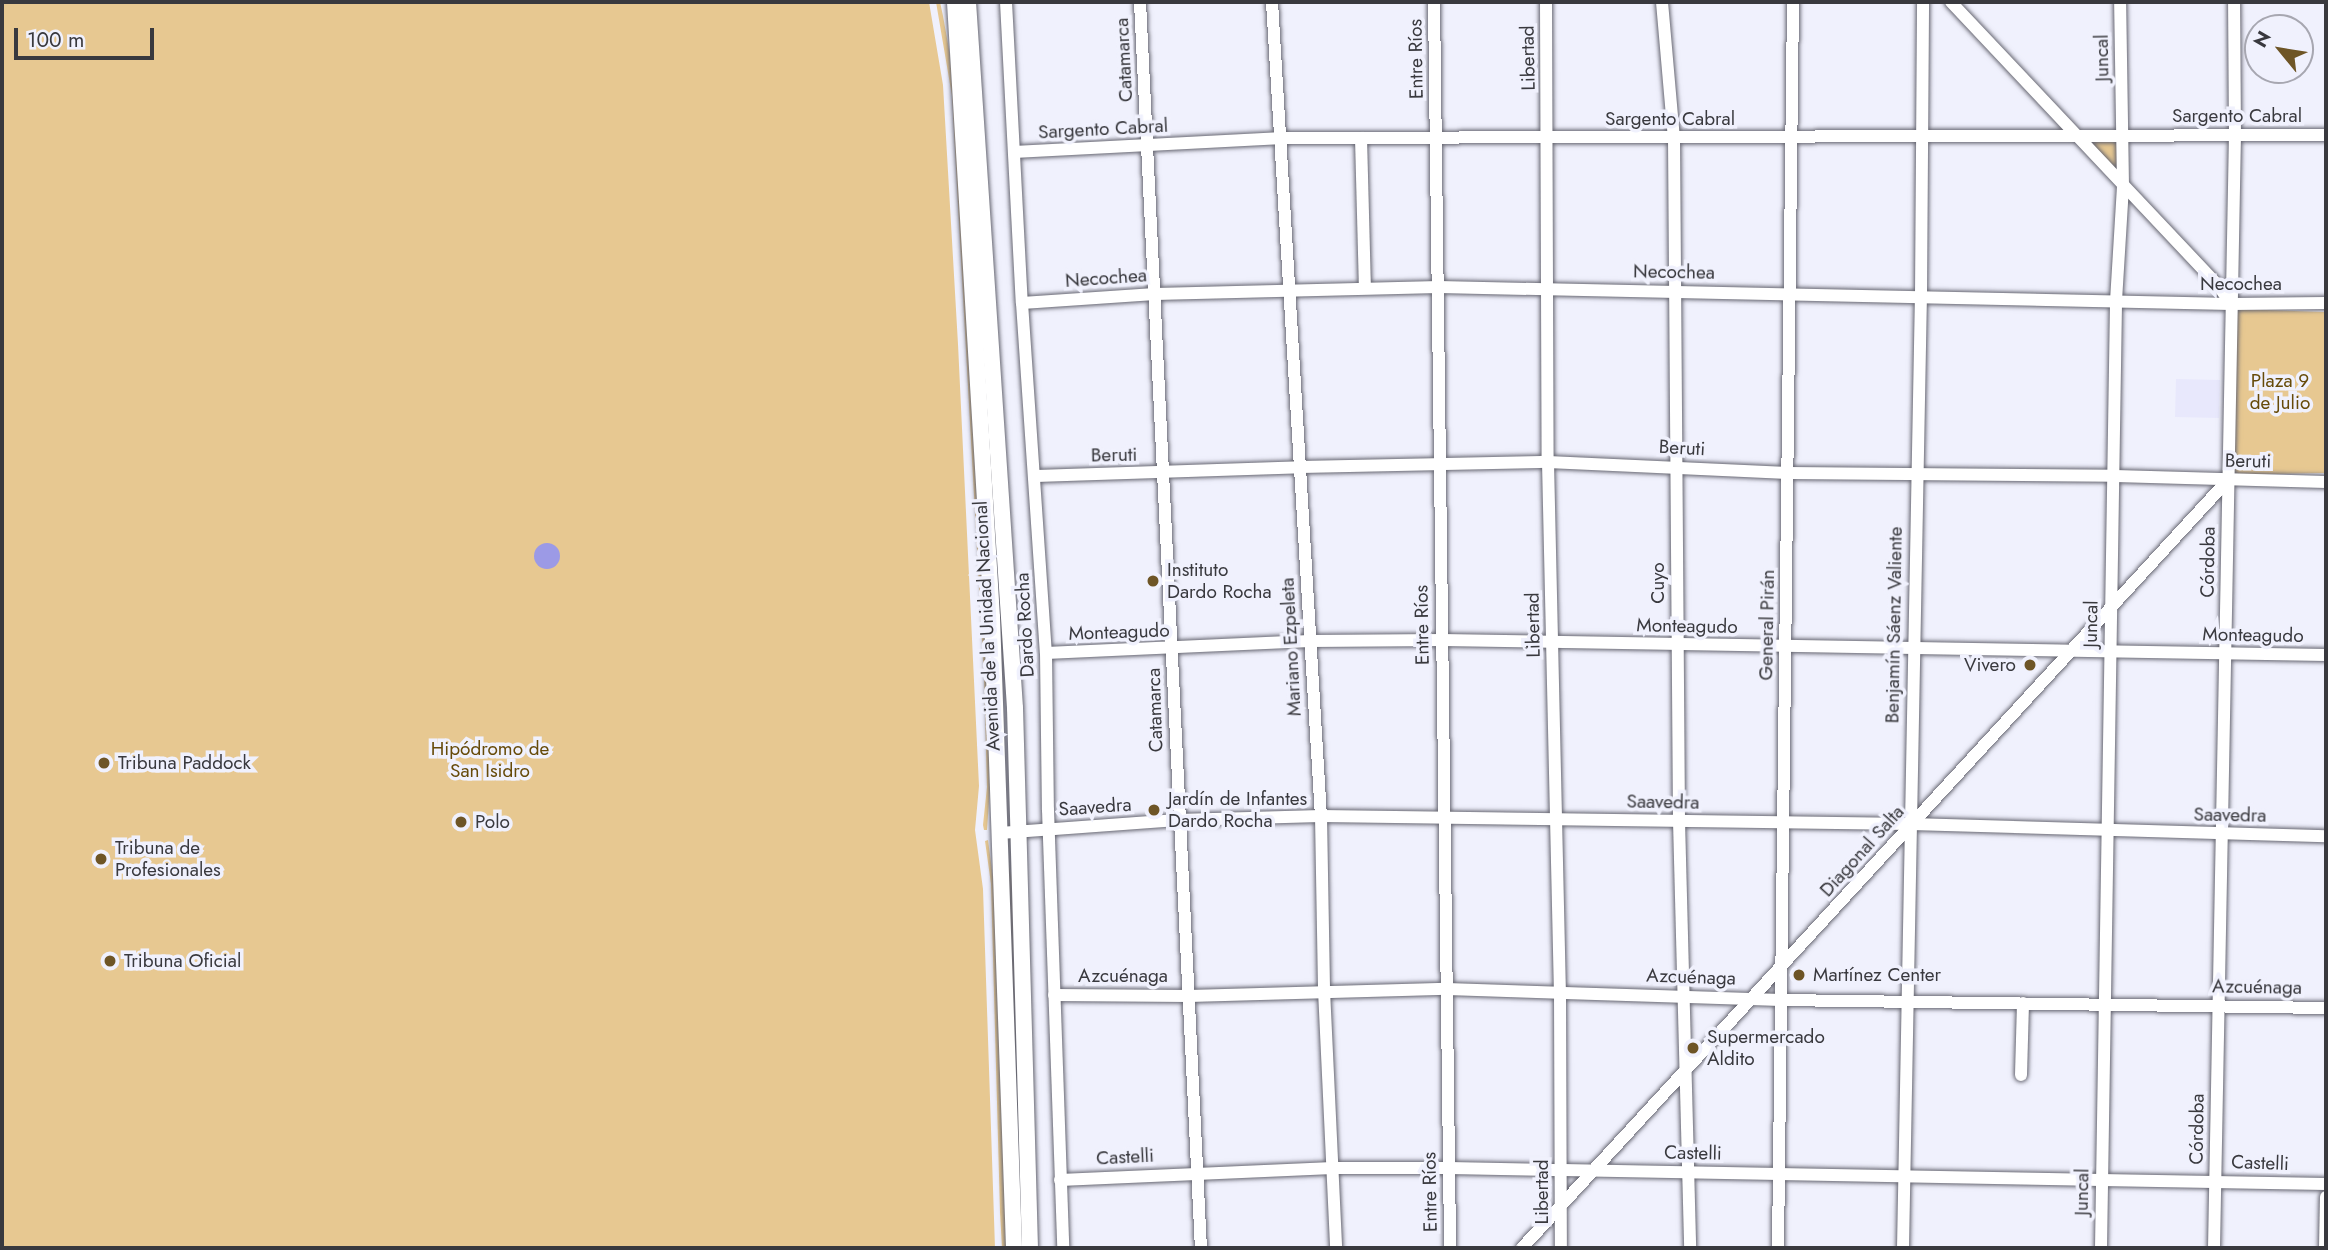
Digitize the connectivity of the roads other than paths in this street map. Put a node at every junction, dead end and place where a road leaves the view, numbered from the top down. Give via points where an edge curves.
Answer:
1 (955, 2) edge
2 (968, 2) edge
3 (1006, 2) edge
4 (1140, 2) edge
5 (1272, 2) edge
6 (1434, 2) edge
7 (1546, 2) edge
8 (1662, 2) edge
9 (1793, 2) edge
10 (1923, 2) edge
11 (1951, 2) edge
12 (2120, 2) edge
13 (2234, 2) edge
14 (2122, 135) junction
15 (2326, 135) edge
16 (2235, 136) junction
17 (2077, 137) junction
18 (1282, 138) junction
19 (1361, 138) junction
20 (1549, 138) junction
21 (1674, 138) junction
22 (1922, 138) junction
23 (1437, 139) junction
24 (1792, 139) junction
25 (1148, 146) junction
26 (1015, 152) junction
27 (2123, 186) junction
28 (1439, 287) junction
29 (1366, 288) junction
30 (1290, 289) junction
31 (1548, 289) junction
32 (1676, 291) junction
33 (1154, 294) junction
34 (1791, 294) junction
35 (1921, 296) junction
36 (2116, 301) junction
37 (1022, 303) junction
38 (2326, 303) edge
39 (2231, 304) junction
40 (1549, 462) junction
41 (1439, 464) junction
42 (1301, 467) junction
43 (1677, 467) junction
44 (1788, 473) junction
45 (1164, 474) junction
46 (1916, 475) junction
47 (1036, 476) junction
48 (2115, 476) junction
49 (2229, 479) junction
50 (2326, 482) edge
51 (2110, 612) junction
52 (1442, 640) junction
53 (1310, 641) junction
54 (1553, 643) junction
55 (1678, 646) junction
56 (1786, 647) junction
57 (1172, 649) junction
58 (1913, 649) junction
59 (2072, 652) junction
60 (1046, 653) junction
61 (2109, 653) junction
62 (2225, 653) junction
63 (2326, 655) edge
64 (1321, 816) junction
65 (1444, 818) junction
66 (1178, 820) junction
67 (1554, 820) junction
68 (1679, 821) junction
69 (1782, 823) junction
70 (1912, 824) junction
71 (1049, 829) junction
72 (1017, 831) junction
73 (2106, 831) junction
74 (1000, 833) junction
75 (2221, 834) junction
76 (2326, 836) edge
77 (1781, 968) junction
78 (1447, 989) junction
79 (1324, 990) junction
80 (1560, 993) junction
81 (1054, 995) junction
82 (1189, 996) junction
83 (1683, 996) junction
84 (1751, 999) junction
85 (1781, 1000) junction
86 (1907, 1001) junction
87 (2023, 1003) junction
88 (2104, 1004) junction
89 (2219, 1006) junction
90 (2326, 1008) edge
91 (1686, 1071) junction
92 (2021, 1075) dead end
93 (1333, 1168) junction
94 (1450, 1168) junction
95 (1561, 1170) junction
96 (1594, 1171) junction
97 (1689, 1172) junction
98 (1197, 1173) junction
99 (1780, 1174) junction
100 (1904, 1176) junction
101 (1060, 1180) junction
102 (2102, 1180) junction
103 (2215, 1181) junction
104 (2326, 1184) edge
105 (2326, 1197) edge
106 (1561, 1207) junction
107 (1014, 1248) edge
108 (1030, 1248) edge
109 (1063, 1248) edge
110 (1201, 1248) edge
111 (1336, 1248) edge
112 (1450, 1248) edge
113 (1522, 1248) edge
114 (1561, 1248) edge
115 (1690, 1248) edge
116 (1778, 1248) edge
117 (1903, 1248) edge
118 (2101, 1248) edge
119 (2214, 1248) edge
120 (2325, 1248) edge

1 - 74 main road, Avenida de la Unidad Nacional via 992,617
2 - 72 main road, Avenida de la Unidad Nacional via 1014,695
3 - 26 street, Dardo Rocha
4 - 25 street, Catamarca
5 - 18 street, Mariano Ezpeleta
6 - 23 street, Entre Ríos
7 - 20 street, Libertad
8 - 21 street, Cuyo
9 - 24 street, General Pirán
10 - 22 street, Benjamín Sáenz Valiente
11 - 17 street
12 - 14 street, Juncal
13 - 16 street, Córdoba
14 - 16 street, Sargento Cabral
14 - 17 street, Sargento Cabral
14 - 27 street, Juncal
15 - 16 street, Sargento Cabral
16 - 39 street, Córdoba
17 - 22 street, Sargento Cabral
17 - 27 street
18 - 19 street, Sargento Cabral
18 - 25 street, Sargento Cabral
18 - 30 street, Mariano Ezpeleta
19 - 23 street, Sargento Cabral
19 - 29 street
20 - 21 street, Sargento Cabral
20 - 23 street, Sargento Cabral
20 - 31 street, Libertad
21 - 24 street, Sargento Cabral
21 - 32 street, Cuyo
22 - 24 street, Sargento Cabral
22 - 35 street, Benjamín Sáenz Valiente
23 - 28 street, Entre Ríos
24 - 34 street, General Pirán
25 - 26 street, Sargento Cabral
25 - 33 street, Catamarca
26 - 37 street, Dardo Rocha
27 - 36 street, Juncal
27 - 39 street
28 - 29 street, Necochea
28 - 31 street, Necochea
28 - 41 street, Entre Ríos
29 - 30 street, Necochea
30 - 33 street, Necochea
30 - 42 street, Mariano Ezpeleta
31 - 32 street, Necochea
31 - 40 street, Libertad
32 - 34 street, Necochea
32 - 43 street, Cuyo
33 - 37 street, Necochea
33 - 45 street, Catamarca
34 - 35 street, Necochea
34 - 44 street, General Pirán
35 - 36 street, Necochea
35 - 46 street, Benjamín Sáenz Valiente
36 - 39 street, Necochea
36 - 48 street, Juncal
37 - 47 street, Dardo Rocha
38 - 39 street, Necochea
39 - 49 street, Córdoba
40 - 41 street, Beruti
40 - 43 street, Beruti
40 - 54 street, Libertad
41 - 42 street, Beruti
41 - 52 street, Entre Ríos
42 - 45 street, Beruti
42 - 53 street, Mariano Ezpeleta
43 - 44 street, Beruti
43 - 55 street, Cuyo
44 - 46 street, Beruti
44 - 56 street, General Pirán
45 - 47 street, Beruti
45 - 57 street, Catamarca
46 - 48 street, Beruti
46 - 58 street, Benjamín Sáenz Valiente
47 - 60 street, Dardo Rocha
48 - 49 street, Beruti
48 - 51 street, Juncal
49 - 50 street, Beruti
49 - 51 street, Diagonal Salta
49 - 62 street, Córdoba
51 - 59 street, Diagonal Salta
51 - 61 street, Juncal
52 - 53 street, Monteagudo
52 - 54 street, Monteagudo
52 - 65 street, Entre Ríos
53 - 57 street, Monteagudo
53 - 64 street, Mariano Ezpeleta
54 - 55 street, Monteagudo
54 - 67 street, Libertad
55 - 56 street, Monteagudo
55 - 68 street, Cuyo
56 - 58 street, Monteagudo
56 - 69 street, General Pirán
57 - 60 street, Monteagudo
57 - 66 street, Catamarca
58 - 59 street, Monteagudo
58 - 70 street, Benjamín Sáenz Valiente
59 - 61 street, Monteagudo
59 - 70 street, Diagonal Salta
60 - 71 street, Dardo Rocha
61 - 62 street, Monteagudo
61 - 73 street, Juncal
62 - 63 street, Monteagudo
62 - 75 street, Córdoba
64 - 65 street, Saavedra
64 - 66 street, Saavedra
64 - 79 street, Mariano Ezpeleta
65 - 67 street, Saavedra
65 - 78 street, Entre Ríos
66 - 71 street, Saavedra
66 - 82 street, Catamarca
67 - 68 street, Saavedra
67 - 80 street, Libertad
68 - 69 street, Saavedra
68 - 83 street, Cuyo
69 - 70 street, Saavedra
69 - 77 street, General Pirán
70 - 73 street, Saavedra
70 - 77 street, Diagonal Salta
70 - 86 street, Benjamín Sáenz Valiente
71 - 72 street, Saavedra
71 - 81 street, Dardo Rocha
72 - 74 street, Saavedra
72 - 108 main road, Avenida de la Unidad Nacional
73 - 75 street, Saavedra
73 - 88 street, Juncal
74 - 107 main road, Avenida de la Unidad Nacional
75 - 76 street, Saavedra
75 - 89 street, Córdoba
77 - 84 street, Diagonal Salta
77 - 85 street, General Pirán
78 - 79 street, Azcuénaga
78 - 80 street, Azcuénaga
78 - 94 street, Entre Ríos
79 - 82 street, Azcuénaga
79 - 93 street, Mariano Ezpeleta
80 - 83 street, Azcuénaga
80 - 95 street, Libertad
81 - 82 street, Azcuénaga
81 - 101 street, Dardo Rocha
82 - 98 street, Catamarca
83 - 84 street, Azcuénaga
83 - 91 street, Cuyo
84 - 85 street, Azcuénaga
84 - 91 street, Diagonal Salta
85 - 86 street, Azcuénaga
85 - 99 street, General Pirán
86 - 87 street, Azcuénaga
86 - 100 street, Benjamín Sáenz Valiente
87 - 88 street, Azcuénaga
87 - 92 street
88 - 89 street, Azcuénaga
88 - 102 street, Juncal
89 - 90 street, Azcuénaga
89 - 103 street, Córdoba
91 - 96 street, Diagonal Salta
91 - 97 street, Cuyo
93 - 94 street, Castelli
93 - 98 street, Castelli
93 - 111 street, Mariano Ezpeleta
94 - 95 street, Castelli
94 - 112 street, Entre Ríos
95 - 96 street, Castelli
95 - 106 street, Libertad
96 - 97 street, Castelli
96 - 106 street, Diagonal Salta
97 - 99 street, Castelli
97 - 115 street, Cuyo
98 - 101 street, Castelli
98 - 110 street, Catamarca
99 - 100 street, Castelli
99 - 116 street, General Pirán
100 - 102 street, Castelli
100 - 117 street, Benjamín Sáenz Valiente
101 - 109 street, Dardo Rocha
102 - 103 street, Castelli
102 - 118 street, Juncal
103 - 104 street, Castelli
103 - 119 street, Córdoba
105 - 120 street
106 - 113 street, Diagonal Salta
106 - 114 street, Libertad

